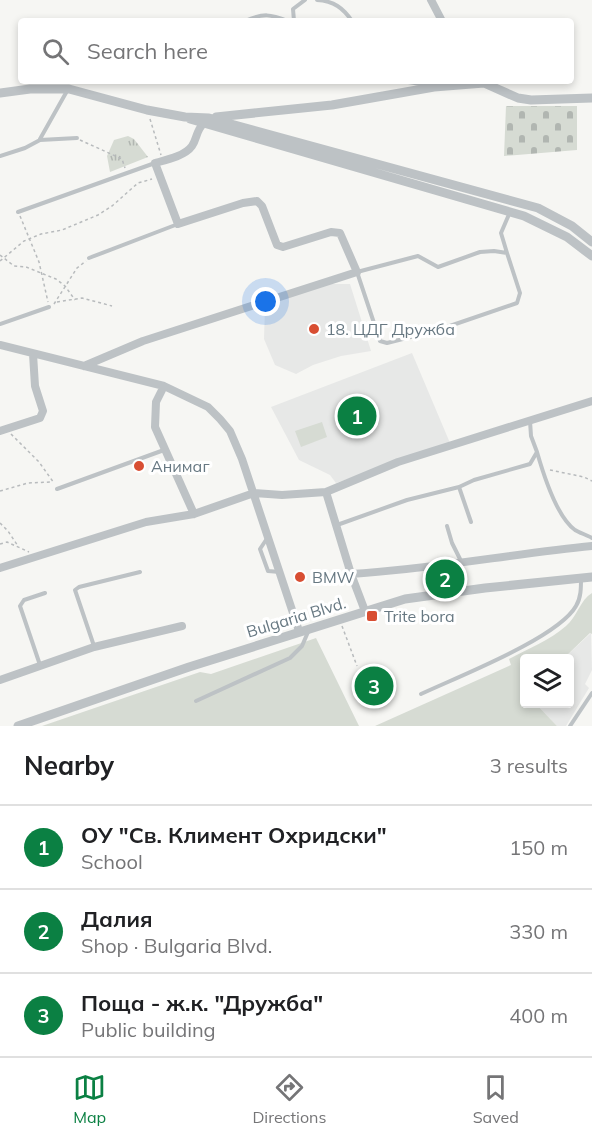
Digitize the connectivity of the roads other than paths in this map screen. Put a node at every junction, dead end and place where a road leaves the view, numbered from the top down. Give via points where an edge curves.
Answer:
1 (305, 0) edge
2 (317, 0) edge
3 (431, 0) edge
4 (253, 18) edge
5 (281, 18) edge
6 (294, 18) edge
7 (350, 18) edge
8 (440, 18) edge
9 (418, 84) edge
10 (463, 84) edge
11 (487, 84) edge
12 (434, 87) junction
13 (69, 89) junction
14 (0, 93) edge
15 (592, 98) edge
16 (206, 121) junction
17 (77, 138) road end
18 (40, 140) junction
19 (0, 156) edge
20 (159, 162) junction
21 (18, 212) road end
22 (510, 212) junction
23 (178, 224) junction
24 (592, 242) edge
25 (507, 253) junction
26 (592, 256) edge
27 (89, 258) road end
28 (357, 272) junction
29 (49, 307) road end
30 (0, 324) edge
31 (0, 345) edge
32 (33, 354) junction
33 (84, 366) junction
34 (164, 386) junction
35 (592, 401) edge
36 (530, 421) junction
37 (4, 430) edge
38 (164, 450) junction
39 (537, 452) junction
40 (459, 487) junction
41 (57, 489) road end
42 (326, 492) junction
43 (254, 494) junction
44 (194, 514) junction
45 (471, 522) dead end
46 (336, 525) junction
47 (447, 526) dead end
48 (592, 538) edge
49 (592, 546) edge
50 (461, 561) junction
51 (0, 568) edge
52 (140, 572) dead end
53 (351, 574) junction
54 (592, 577) edge
55 (581, 579) junction
56 (45, 593) dead end
57 (365, 611) junction
58 (182, 626) dead end
59 (304, 630) junction
60 (94, 647) junction
61 (40, 665) junction
62 (0, 680) edge
63 (592, 693) edge
64 (421, 694) dead end
65 (195, 701) dead end
66 (18, 726) edge
67 (570, 726) edge

1 - 6 lane via 293,9
2 - 7 lane via 341,7
3 - 8 street
4 - 5 lane via 271,14
9 - 12 lane
10 - 12 street
11 - 15 street via 531,100
12 - 16 street
13 - 14 street
13 - 16 street
13 - 18 lane
16 - 20 street via 188,150
16 - 22 street
16 - 24 street via 538,208
17 - 18 lane
18 - 19 lane
20 - 21 lane
20 - 23 street via 160,178
22 - 25 lane via 501,233
22 - 26 street via 567,237
23 - 27 lane
23 - 28 street via 257,201 277,245 283,247 331,232 340,233
25 - 28 lane via 480,252 438,267 418,256
25 - 28 lane via 520,293 517,303 387,343 380,341
28 - 33 street via 143,341
29 - 30 lane
31 - 32 street
32 - 33 street
32 - 37 street via 35,386 43,411 40,418
33 - 34 street
34 - 38 street via 154,412
34 - 43 street via 208,408 230,430
35 - 36 street
36 - 39 lane
36 - 42 street via 398,462
38 - 41 lane
38 - 44 street
39 - 40 lane via 530,464
39 - 48 lane via 563,519
40 - 45 lane
40 - 46 lane
42 - 43 street
42 - 46 street
43 - 44 street
43 - 59 street
44 - 51 street via 146,522
46 - 53 street
47 - 50 lane
49 - 50 street
50 - 53 street
52 - 60 lane via 75,590
53 - 57 street
54 - 55 street, Bulgaria Blvd.
55 - 57 street, Bulgaria Blvd. via 405,599
55 - 64 lane via 576,606 563,622 519,648
56 - 61 lane via 24,600 20,606
57 - 59 street, Bulgaria Blvd.
58 - 60 street
59 - 65 lane via 302,646 290,658
59 - 66 street, Bulgaria Blvd.
60 - 61 street
61 - 62 street
63 - 67 lane

